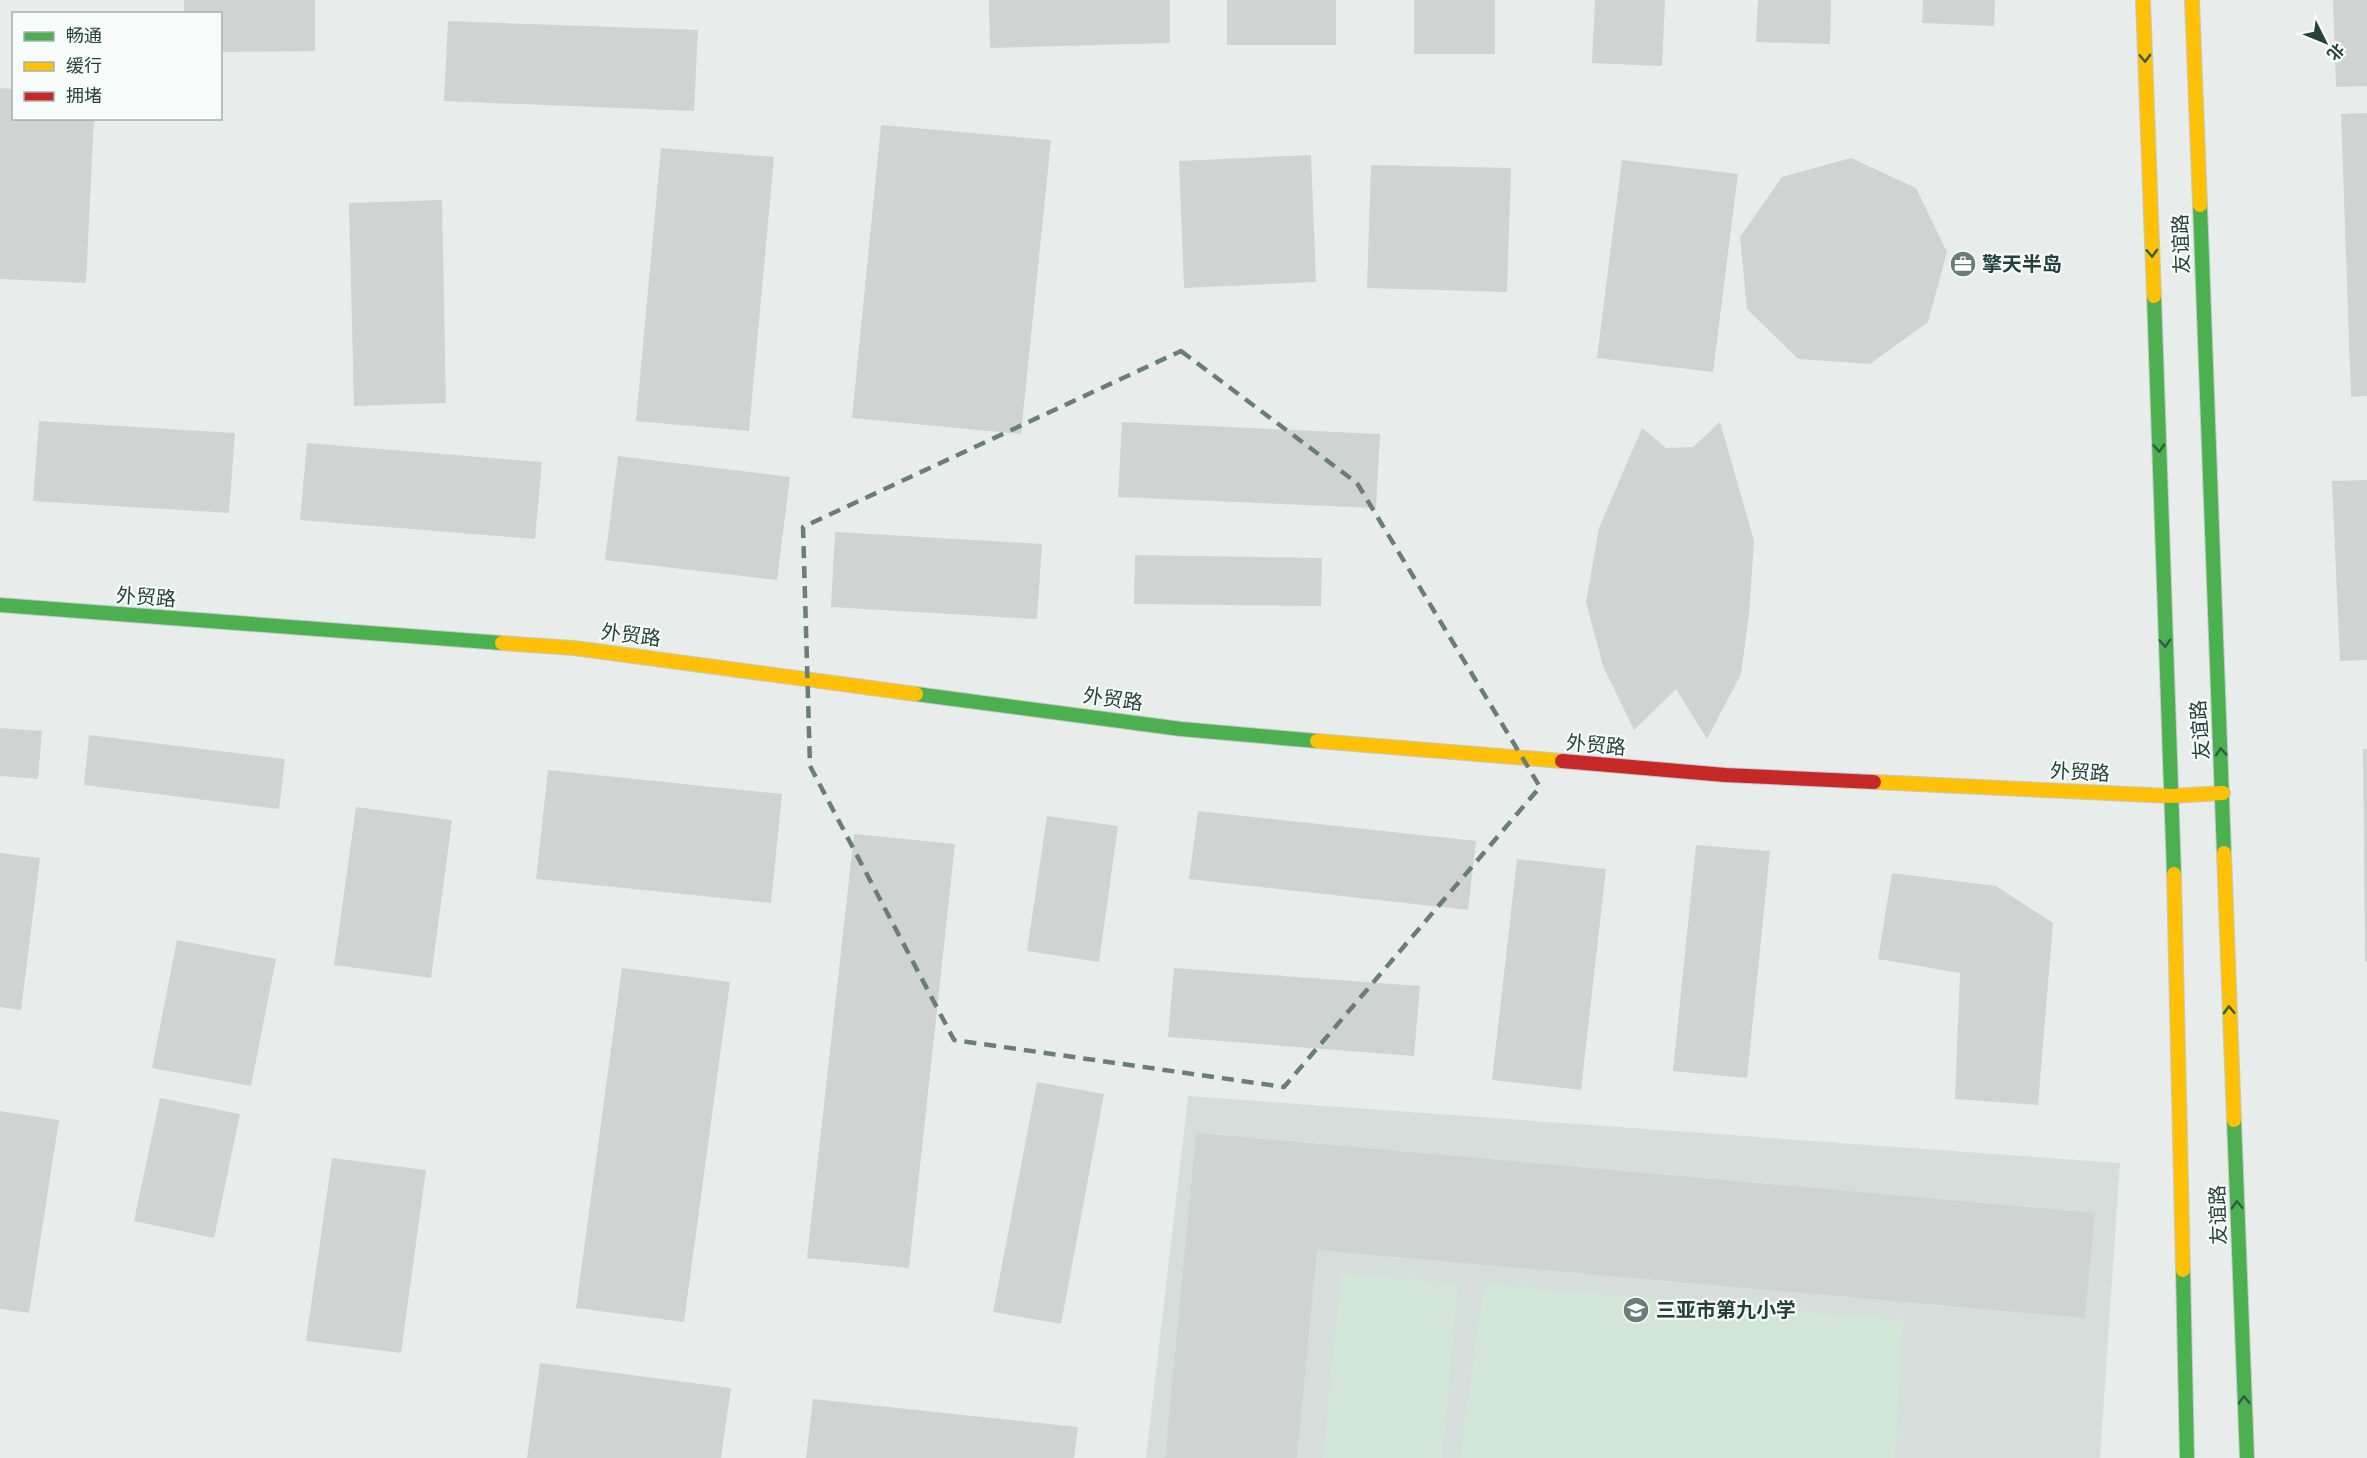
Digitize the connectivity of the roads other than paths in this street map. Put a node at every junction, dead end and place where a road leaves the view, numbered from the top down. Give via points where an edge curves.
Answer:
1 (2143, 0) edge
2 (2192, 0) edge
3 (0, 605) edge
4 (2223, 793) junction
5 (2171, 796) junction
6 (2187, 1458) edge
7 (2247, 1458) edge

1 -> 5 main road, 友谊路
4 -> 2 main road, 友谊路
3 - 5 main road, 外贸路 via 574,648 1204,731 1725,775
4 - 5 main road, 外贸路
7 -> 4 main road, 友谊路
5 - 6 main road, 友谊路

